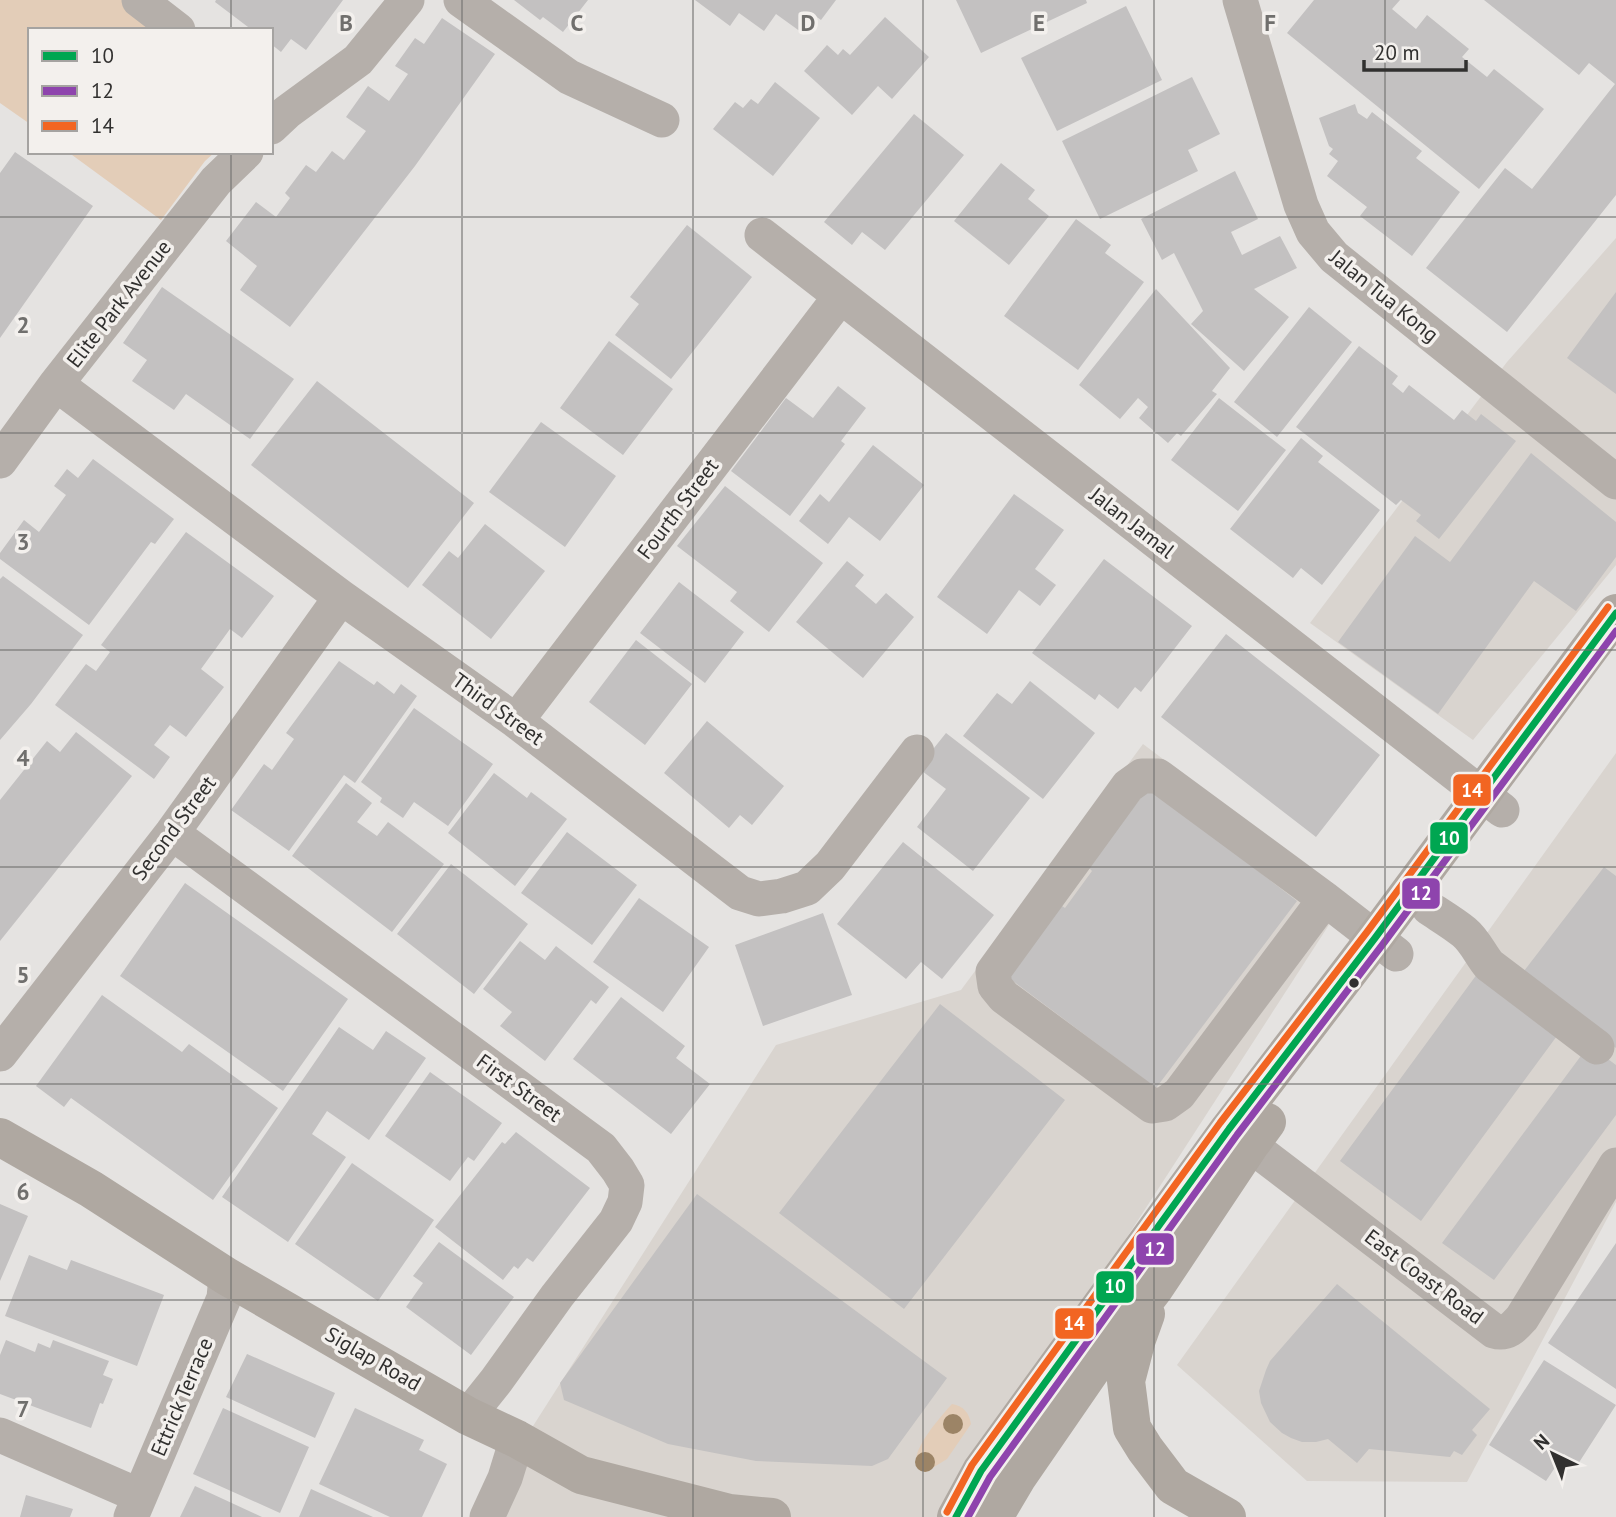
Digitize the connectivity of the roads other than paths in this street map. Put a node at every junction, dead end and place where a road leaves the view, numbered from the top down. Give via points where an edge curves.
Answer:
1 (139, 0) edge
2 (407, 0) edge
3 (461, 0) edge
4 (1240, 0) edge
5 (175, 28) edge
6 (277, 113) edge
7 (662, 120) dead end
8 (244, 154) edge
9 (762, 235) dead end
10 (840, 297) junction
11 (56, 384) junction
12 (0, 461) edge
13 (1616, 482) edge
14 (341, 597) junction
15 (1616, 613) edge
16 (1616, 656) edge
17 (516, 721) junction
18 (917, 752) dead end
19 (1492, 802) junction
20 (172, 833) junction
21 (1325, 899) junction
22 (1429, 908) junction
23 (1385, 946) junction
24 (1597, 1047) dead end
25 (0, 1054) edge
26 (0, 1137) edge
27 (1239, 1137) junction
28 (1616, 1165) edge
29 (226, 1276) junction
30 (1154, 1289) junction
31 (468, 1416) junction
32 (0, 1435) edge
33 (517, 1439) junction
34 (136, 1506) edge
35 (487, 1517) edge
36 (772, 1517) edge
37 (956, 1517) edge
38 (994, 1517) edge
39 (1227, 1517) edge

1 - 5 street
2 - 6 street via 358,60
3 - 7 street via 569,77
4 - 13 street, Jalan Tua Kong via 1313,232 1334,257
8 - 11 street, Elite Park Avenue via 216,181
9 - 10 street, Jalan Jamal
10 - 17 street, Fourth Street
10 - 19 street, Jalan Jamal
11 - 12 street, Elite Park Avenue
11 - 14 street, Third Street
14 - 17 street, Third Street
14 - 20 street, Second Street
15 - 19 main road
16 - 19 main road
17 - 18 street, Third Street via 740,893 759,899 807,888 830,866
19 - 22 main road
19 - 23 main road
20 - 25 street, Second Street
20 - 31 street, First Street via 601,1148 627,1185 616,1221
21 - 21 street via 1179,1094 1165,1104 1152,1105 1003,997 995,986 993,972 1128,786 1142,776 1158,776
21 - 23 street
22 - 23 main road
22 - 24 street via 1464,932 1489,965
23 - 27 main road
26 - 29 main road, Siglap Road
27 - 28 street, East Coast Road via 1502,1333 1522,1318
27 - 30 main road
27 - 37 main road via 981,1471
29 - 31 main road, Siglap Road
29 - 34 street, Ettrick Terrace via 224,1298
30 - 38 main road via 1090,1372
30 - 39 main road via 1126,1381 1132,1428 1173,1486
31 - 33 main road, Siglap Road
32 - 34 street
33 - 35 street
33 - 36 main road, Siglap Road via 582,1475 729,1513

